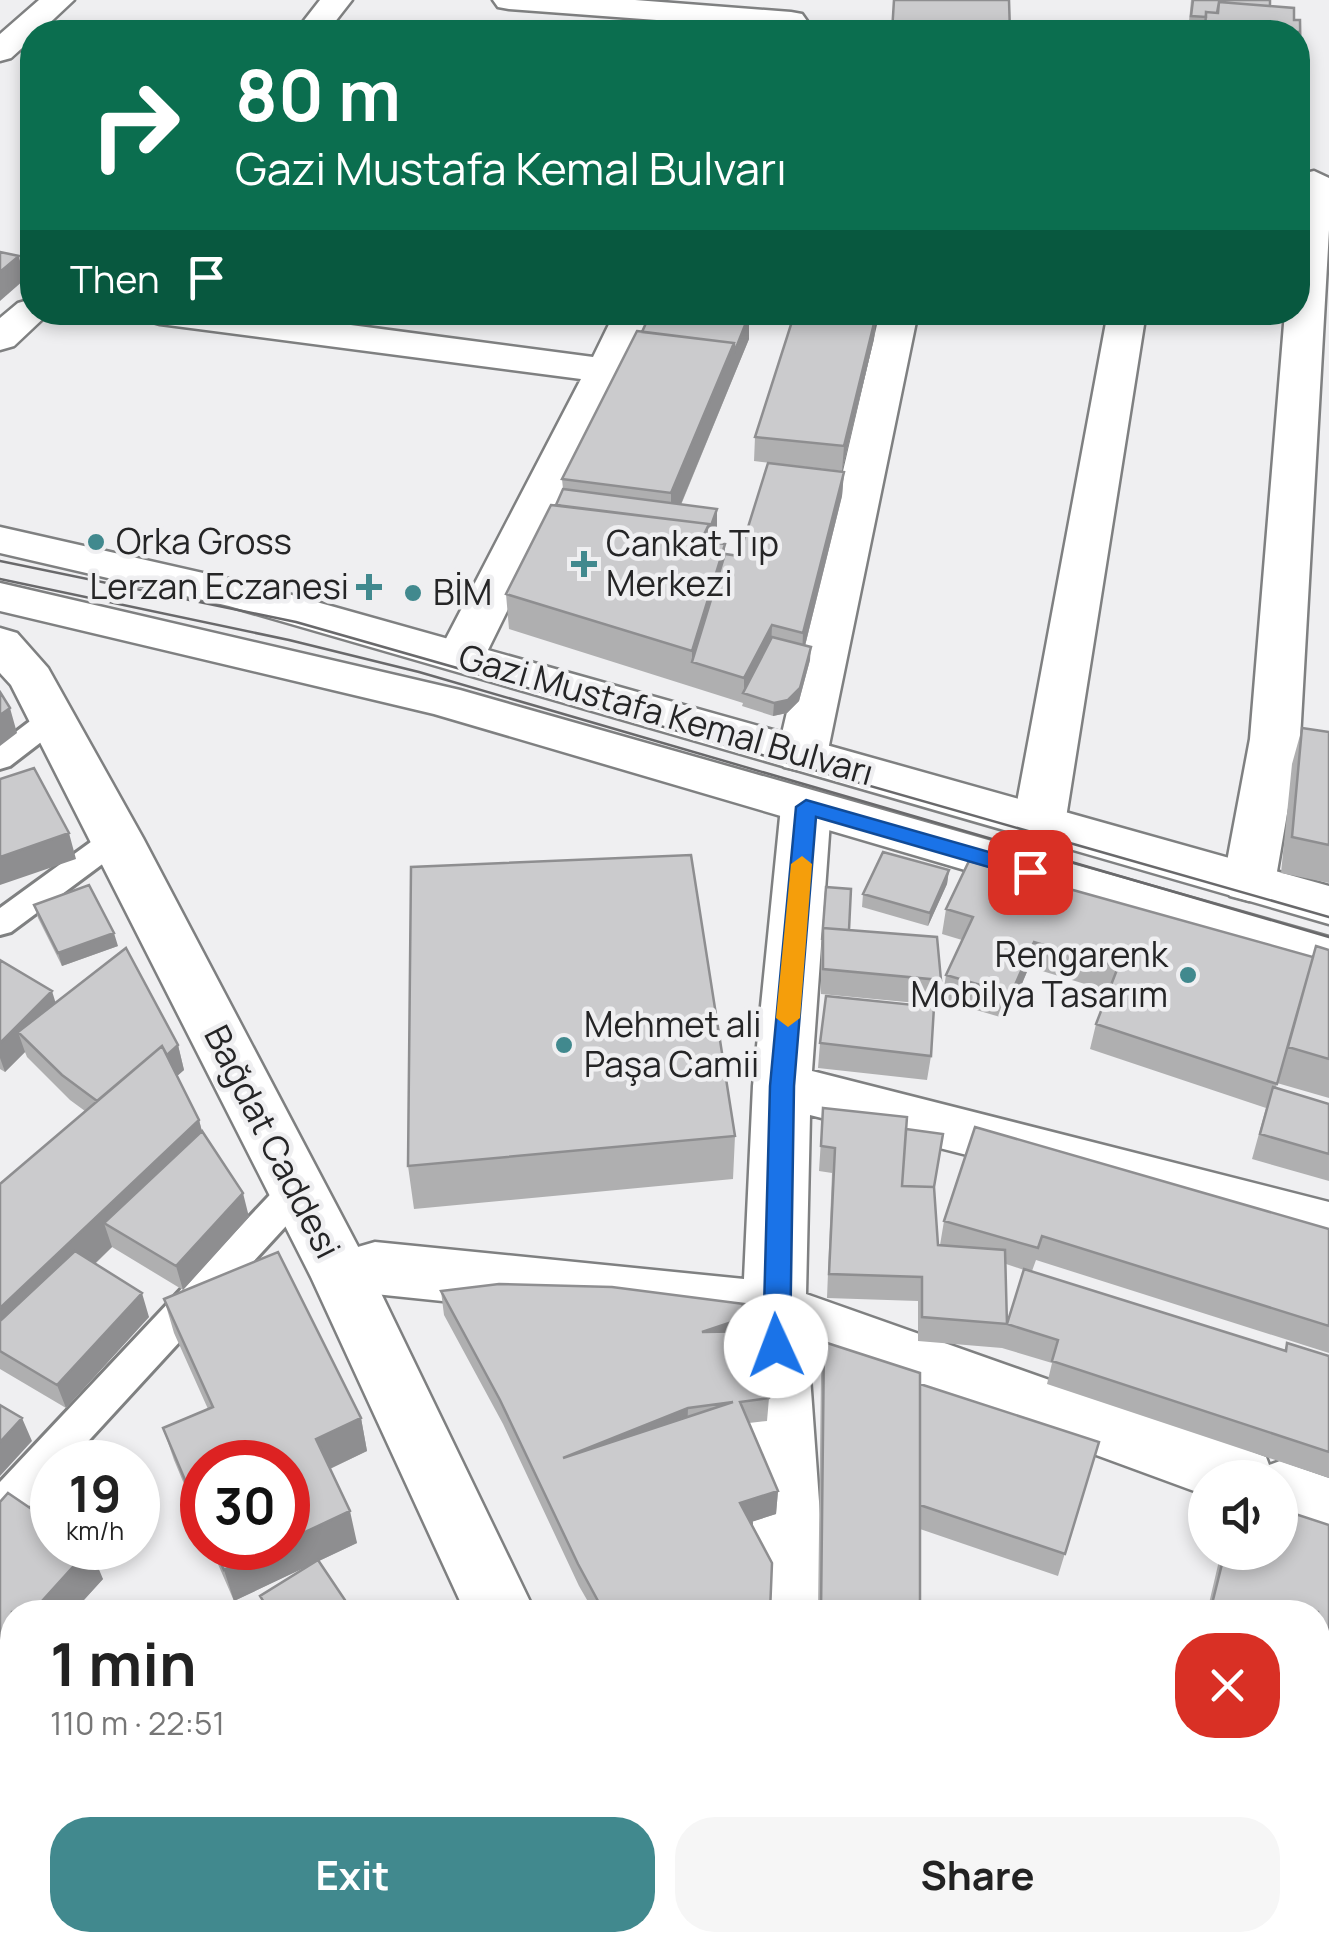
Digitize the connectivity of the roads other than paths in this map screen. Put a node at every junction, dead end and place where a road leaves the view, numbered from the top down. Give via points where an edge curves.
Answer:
1 (58, 0) edge
2 (336, 0) edge
3 (509, 0) edge
4 (791, 18) edge
5 (35, 20) edge
6 (320, 20) edge
7 (20, 33) edge
8 (0, 51) edge
9 (1314, 182) edge
10 (1310, 289) edge
11 (20, 321) edge
12 (259, 325) edge
13 (627, 325) edge
14 (896, 325) edge
15 (1112, 325) edge
16 (1309, 325) edge
17 (0, 338) edge
18 (603, 370) junction
19 (0, 540) edge
20 (78, 558) junction
21 (0, 597) edge
22 (62, 610) junction
23 (461, 656) junction
24 (28, 680) edge
25 (0, 759) edge
26 (804, 781) junction
27 (1039, 824) junction
28 (117, 838) junction
29 (1248, 883) junction
30 (1329, 906) edge
31 (0, 924) edge
32 (1329, 958) edge
33 (782, 1086) junction
34 (296, 1191) junction
35 (1329, 1227) edge
36 (342, 1276) junction
37 (774, 1308) junction
38 (1192, 1460) edge
39 (1298, 1498) edge
40 (1329, 1509) edge
41 (0, 1510) edge
42 (494, 1600) edge
43 (791, 1600) edge

1 - 5 street
2 - 6 street
3 - 4 street
7 - 8 street
9 - 10 street
11 - 17 street
12 - 18 street
13 - 18 street
14 - 26 street
15 - 27 street
16 - 29 street via 1293,742
18 - 23 street
19 - 20 street, Gazi Mustafa Kemal Bulvarı
20 - 22 street
20 - 23 street, Gazi Mustafa Kemal Bulvarı
21 - 22 street, Gazi Mustafa Kemal Bulvarı
22 - 24 street
22 - 26 street, Gazi Mustafa Kemal Bulvarı
23 - 26 street, Gazi Mustafa Kemal Bulvarı
24 - 25 lane
24 - 28 street, Bağdat Caddesi
26 - 27 street, Gazi Mustafa Kemal Bulvarı
26 - 32 street, Gazi Mustafa Kemal Bulvarı
26 - 33 street via 787,866
27 - 29 street, Gazi Mustafa Kemal Bulvarı
28 - 31 lane
28 - 34 street, Bağdat Caddesi
29 - 30 street, Gazi Mustafa Kemal Bulvarı
33 - 35 street
33 - 37 street
34 - 36 street, Bağdat Caddesi
34 - 41 lane
36 - 37 street via 375,1268
36 - 42 street, Bağdat Caddesi
37 - 38 street
37 - 43 street
39 - 40 street

